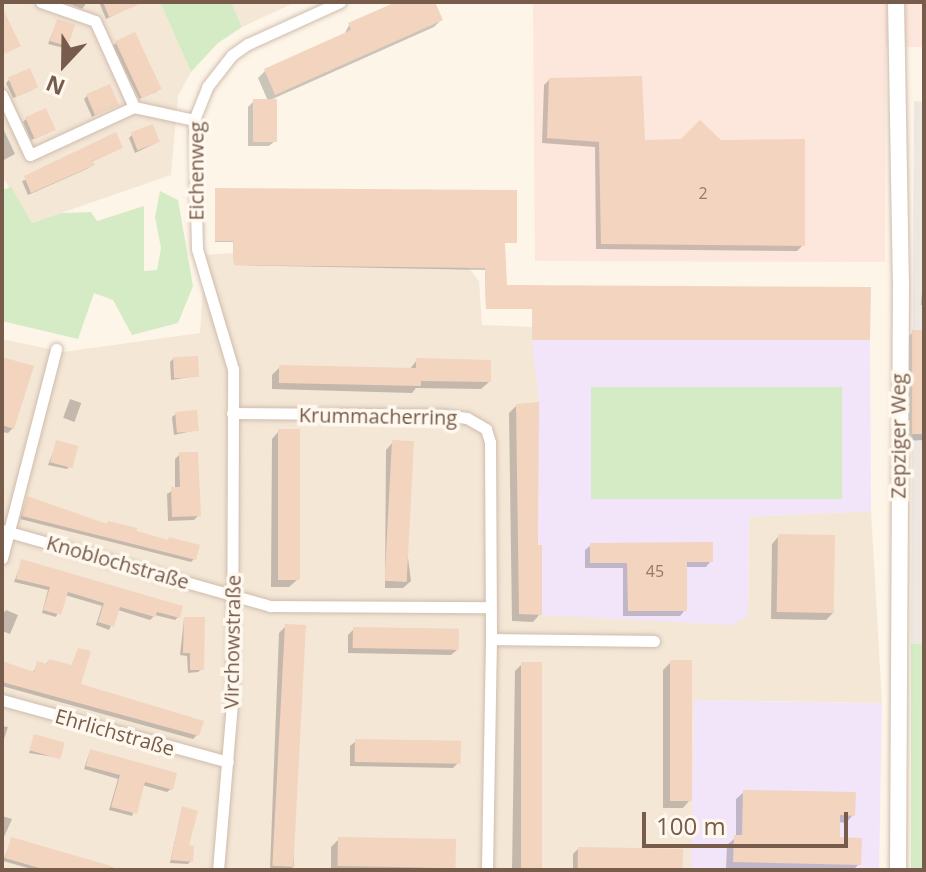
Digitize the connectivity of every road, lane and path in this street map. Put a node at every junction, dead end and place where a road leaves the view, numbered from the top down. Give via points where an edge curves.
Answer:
1 (41, 2) edge
2 (896, 2) edge
3 (335, 3) edge
4 (2, 95) edge
5 (134, 107) junction
6 (194, 120) junction
7 (56, 349) dead end
8 (232, 413) junction
9 (6, 531) edge
10 (2, 558) edge
11 (234, 597) junction
12 (489, 607) junction
13 (491, 639) junction
14 (654, 641) dead end
15 (2, 700) edge
16 (228, 762) junction
17 (218, 870) edge
18 (487, 870) edge
19 (898, 870) edge

1 - 5 street via 95,21
2 - 19 street, Zepziger Weg via 901,281
3 - 6 street, Eichenweg via 232,55 207,87
4 - 5 street via 30,155
5 - 6 street
6 - 8 street, Eichenweg via 196,238 231,358
7 - 9 street
8 - 11 street, Virchowstraße
8 - 12 street, Krummacherring via 443,415 467,418 486,429
9 - 10 street
9 - 11 street, Knoblochstraße
11 - 12 street via 270,606
11 - 16 street, Virchowstraße
12 - 13 street, Krummacherring
13 - 14 street
13 - 18 street, Krummacherring
15 - 16 street, Ehrlichstraße
16 - 17 street, Virchowstraße

